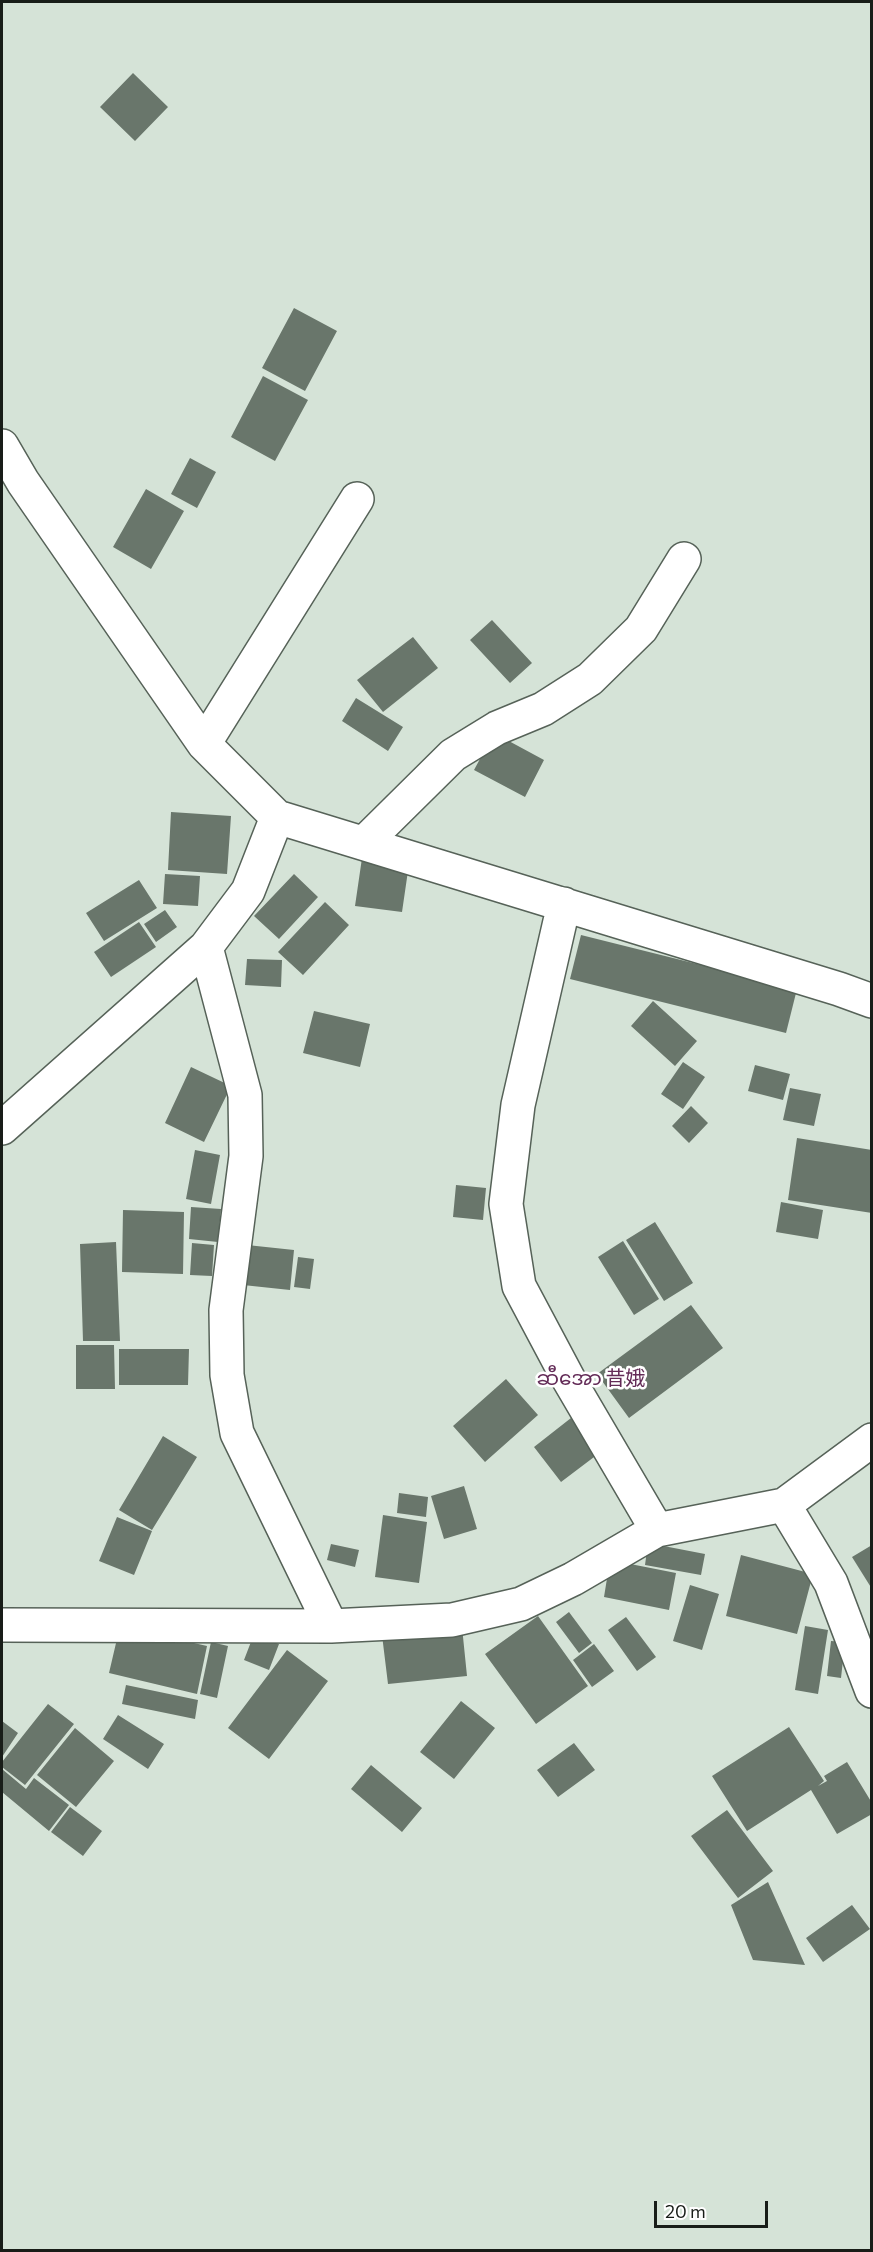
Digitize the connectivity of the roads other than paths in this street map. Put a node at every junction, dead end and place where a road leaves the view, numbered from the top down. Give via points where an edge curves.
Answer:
1 (2, 446) edge
2 (357, 500) dead end
3 (684, 559) dead end
4 (204, 744) junction
5 (278, 817) junction
6 (364, 843) junction
7 (564, 904) junction
8 (206, 947) junction
9 (872, 1001) edge
10 (2, 1128) edge
11 (872, 1440) edge
12 (784, 1505) junction
13 (657, 1530) junction
14 (2, 1625) edge
15 (332, 1626) junction
16 (872, 1691) edge

1 - 4 street
2 - 4 street
3 - 6 street via 641,629 590,680 453,755
4 - 5 street
5 - 6 street
5 - 8 street via 248,891
6 - 7 street
7 - 9 street
7 - 13 street via 518,1105 506,1204 519,1286
8 - 10 street
8 - 15 street via 245,1095 246,1156 226,1310 227,1375 237,1433
11 - 12 street
12 - 13 street
12 - 16 street via 831,1583
13 - 15 street via 521,1604 452,1620
14 - 15 street

